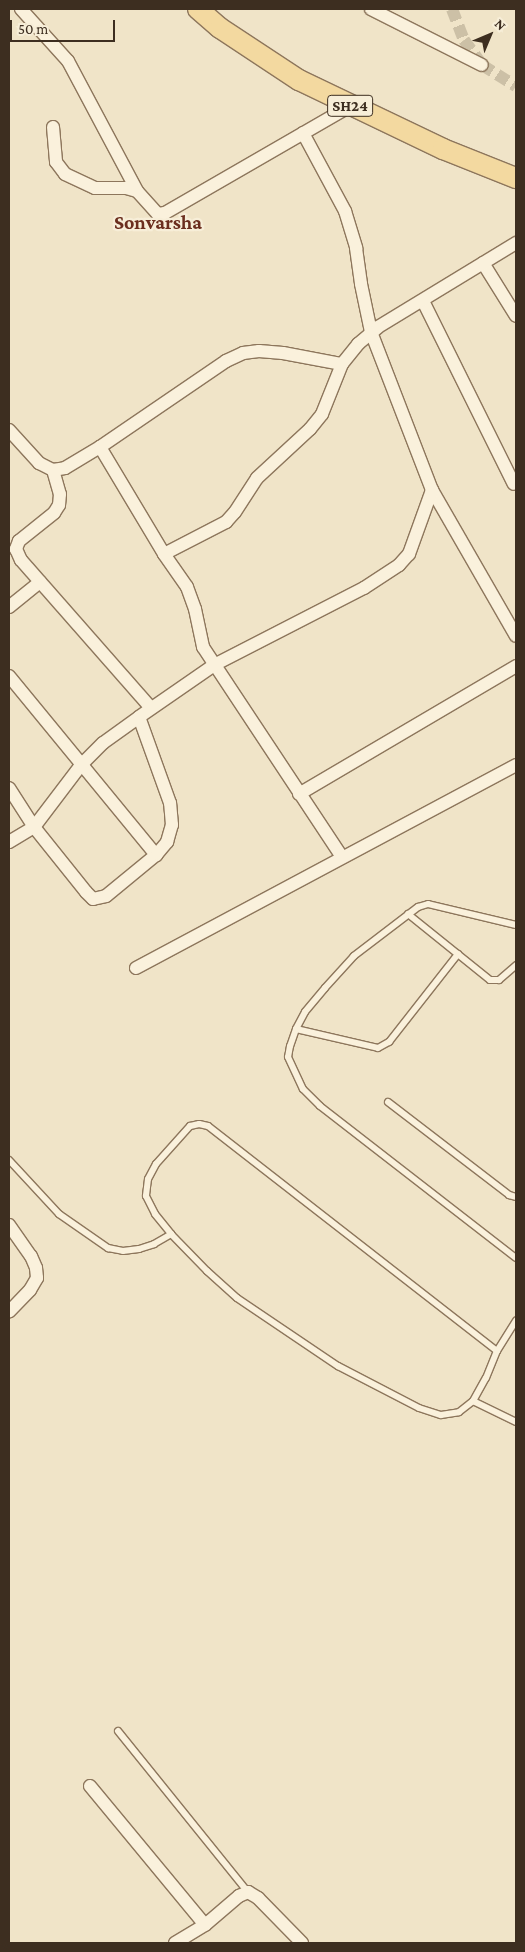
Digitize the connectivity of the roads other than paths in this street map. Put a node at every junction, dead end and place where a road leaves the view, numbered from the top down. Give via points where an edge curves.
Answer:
1 (21, 9) edge
2 (198, 9) edge
3 (371, 9) edge
4 (482, 65) dead end
5 (350, 106) junction
6 (53, 127) dead end
7 (304, 133) junction
8 (516, 178) edge
9 (137, 191) junction
10 (516, 243) edge
11 (484, 263) junction
12 (423, 301) junction
13 (516, 316) edge
14 (371, 332) junction
15 (342, 364) junction
16 (9, 430) edge
17 (100, 447) junction
18 (53, 470) junction
19 (514, 484) dead end
20 (432, 490) junction
21 (164, 554) junction
22 (40, 582) junction
23 (9, 607) edge
24 (516, 636) edge
25 (214, 665) junction
26 (516, 666) edge
27 (9, 676) edge
28 (151, 708) junction
29 (139, 717) junction
30 (82, 765) junction
31 (516, 765) edge
32 (9, 788) edge
33 (300, 794) junction
34 (34, 827) junction
35 (9, 842) edge
36 (156, 855) junction
37 (342, 857) junction
38 (408, 914) junction
39 (516, 925) edge
40 (458, 954) junction
41 (136, 968) dead end
42 (515, 969) edge
43 (296, 1029) junction
44 (388, 1102) dead end
45 (9, 1160) edge
46 (516, 1198) edge
47 (9, 1225) edge
48 (171, 1234) junction
49 (516, 1258) edge
50 (9, 1312) edge
51 (516, 1321) edge
52 (497, 1351) junction
53 (473, 1401) junction
54 (516, 1422) edge
55 (118, 1732) dead end
56 (90, 1786) dead end
57 (248, 1892) junction
58 (205, 1925) junction
59 (175, 1943) edge
60 (302, 1943) edge

1 - 9 street via 68,61
2 - 5 main road, SH24 via 261,56
3 - 4 street
5 - 7 street
5 - 8 main road, SH24
6 - 9 street via 56,162 65,174 95,188
7 - 9 street via 164,213 158,214
7 - 14 street via 344,212 356,248
10 - 11 street
11 - 12 street
11 - 13 street
12 - 14 street
12 - 19 street
14 - 15 street
14 - 20 street
15 - 17 street via 283,353 243,353
15 - 21 street via 322,414 257,478 226,522
16 - 18 street via 39,463
17 - 18 street via 65,468
17 - 21 street
18 - 22 street via 60,494 58,505 54,513 19,541 16,548 21,560
20 - 24 street
20 - 25 street via 408,554 399,565 364,588
21 - 25 street via 187,587 203,647
22 - 23 street
22 - 28 street
25 - 28 street
25 - 33 street
26 - 33 street
27 - 30 street
28 - 29 street
29 - 30 street via 103,743
29 - 36 street via 170,803 172,825 167,842
30 - 34 street
30 - 36 street
31 - 37 street
32 - 34 street
33 - 37 street
34 - 35 street
34 - 36 street via 93,899 106,896
37 - 41 street
38 - 39 lane via 428,904
38 - 40 lane
38 - 43 lane via 354,956 305,1012
40 - 42 lane via 490,980 499,980
40 - 43 lane via 389,1042 378,1048
43 - 49 lane via 288,1057 303,1089 320,1106
44 - 46 lane
45 - 48 lane via 59,1214 108,1248 123,1251 139,1249
47 - 50 street via 32,1256 37,1278
48 - 52 lane via 146,1196 148,1179 156,1164 190,1126 208,1126
48 - 53 lane via 236,1298 338,1366 418,1408 441,1415 459,1412
51 - 52 lane
52 - 53 lane
53 - 54 lane
55 - 57 lane
56 - 58 street
57 - 58 street
57 - 60 street via 258,1898
58 - 59 street

